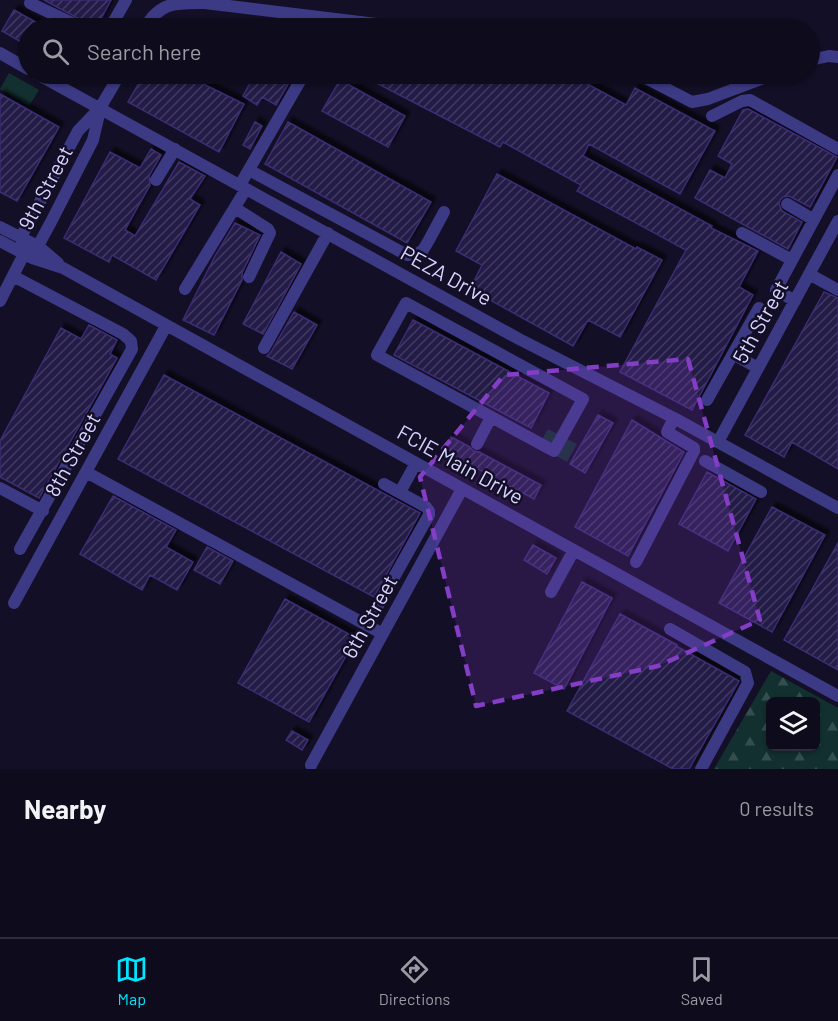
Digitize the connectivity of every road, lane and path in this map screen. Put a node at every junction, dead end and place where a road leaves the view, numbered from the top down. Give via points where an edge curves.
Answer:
1 (126, 0) edge
2 (30, 3) dead end
3 (61, 18) edge
4 (116, 18) edge
5 (152, 18) edge
6 (327, 18) edge
7 (0, 53) edge
8 (838, 57) edge
9 (820, 58) edge
10 (18, 63) edge
11 (56, 84) edge
12 (114, 84) edge
13 (298, 84) edge
14 (657, 84) edge
15 (748, 84) edge
16 (100, 108) junction
17 (712, 116) dead end
18 (175, 149) junction
19 (838, 149) edge
20 (249, 170) junction
21 (838, 175) edge
22 (156, 180) dead end
23 (243, 187) junction
24 (788, 204) dead end
25 (235, 208) junction
26 (444, 212) dead end
27 (814, 219) junction
28 (838, 221) edge
29 (0, 227) edge
30 (328, 233) junction
31 (742, 233) dead end
32 (21, 237) junction
33 (0, 241) edge
34 (38, 246) junction
35 (24, 254) junction
36 (792, 260) junction
37 (63, 268) junction
38 (809, 274) junction
39 (12, 276) junction
40 (249, 277) dead end
41 (185, 289) dead end
42 (838, 290) edge
43 (0, 301) edge
44 (795, 301) junction
45 (759, 308) dead end
46 (166, 326) junction
47 (502, 329) junction
48 (264, 348) dead end
49 (491, 350) junction
50 (733, 354) junction
51 (758, 368) junction
52 (707, 400) dead end
53 (491, 417) junction
54 (674, 418) junction
55 (718, 442) junction
56 (477, 444) dead end
57 (729, 448) junction
58 (705, 461) dead end
59 (416, 463) junction
60 (718, 468) junction
61 (86, 472) junction
62 (384, 483) dead end
63 (0, 488) edge
64 (462, 489) junction
65 (400, 492) junction
66 (761, 492) dead end
67 (838, 508) edge
68 (43, 511) junction
69 (20, 549) dead end
70 (574, 550) junction
71 (636, 562) dead end
72 (551, 592) dead end
73 (14, 603) dead end
74 (703, 621) junction
75 (367, 625) junction
76 (670, 629) dead end
77 (383, 634) junction
78 (692, 642) junction
79 (838, 696) edge
80 (311, 765) dead end
81 (701, 769) edge

1 - 4 street
2 - 3 street
5 - 6 street via 167,5 177,3
7 - 10 street
8 - 9 street
11 - 16 street, PEZA Drive
12 - 16 street, 9th Street
13 - 20 street
14 - 15 street via 692,102
16 - 18 street, PEZA Drive
16 - 32 street, 9th Street via 78,131
16 - 34 street, 9th Street via 93,140
17 - 19 street via 750,100
18 - 22 street
18 - 23 street, PEZA Drive
20 - 23 street
20 - 26 street via 407,255 423,250
21 - 27 street
23 - 25 street
23 - 30 street, PEZA Drive
24 - 27 street
25 - 40 street via 270,233
25 - 41 street
27 - 36 street
28 - 38 street, 5th Street
29 - 32 street, FCIE Main Drive
30 - 47 street, PEZA Drive
30 - 48 street
31 - 36 street
32 - 34 street, FCIE Main Drive
32 - 35 street, 9th Street
33 - 35 street, FCIE Main Drive
34 - 35 street, 9th Street
34 - 37 street, FCIE Main Drive
35 - 37 street, FCIE Main Drive
35 - 39 street
36 - 44 street via 776,290
37 - 46 street, FCIE Main Drive
38 - 42 street
38 - 44 street, 5th Street
39 - 43 street
39 - 68 street via 131,341 132,349
44 - 51 street, 5th Street
45 - 50 street
46 - 59 street, FCIE Main Drive
46 - 61 street, 8th Street
47 - 49 street
47 - 54 street, PEZA Drive
49 - 53 street via 582,399 554,451
49 - 53 street via 406,303 377,355
50 - 51 street
50 - 52 street
51 - 55 street, 5th Street
53 - 56 street
54 - 55 street, PEZA Drive
54 - 71 street via 667,432 694,452
55 - 57 street, PEZA Drive
57 - 60 street
57 - 67 street, PEZA Drive
58 - 60 street
59 - 64 street, FCIE Main Drive
59 - 65 street
60 - 66 street
61 - 73 street, 8th Street
61 - 75 street
62 - 65 street
63 - 68 street
64 - 70 street, FCIE Main Drive
64 - 77 street, 6th Street
65 - 75 street via 426,507 429,515
68 - 69 street
70 - 72 street
70 - 74 street, FCIE Main Drive
74 - 78 street
74 - 79 street, FCIE Main Drive
75 - 77 street
76 - 78 street
77 - 80 street, 6th Street
78 - 81 street via 745,672 748,679

